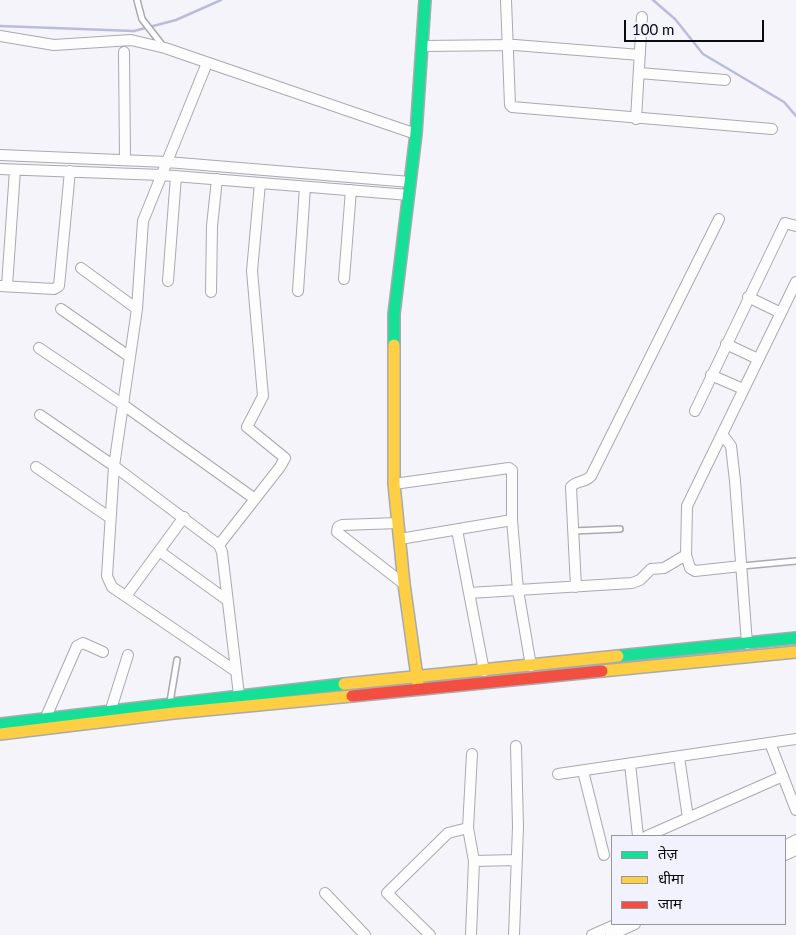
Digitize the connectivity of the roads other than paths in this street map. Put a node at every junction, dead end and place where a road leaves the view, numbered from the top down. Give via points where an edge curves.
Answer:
1 (137, 0) edge
2 (426, 0) edge
3 (506, 0) edge
4 (642, 17) dead end
5 (0, 36) edge
6 (507, 45) junction
7 (422, 46) junction
8 (165, 48) junction
9 (124, 52) dead end
10 (640, 55) junction
11 (207, 63) junction
12 (639, 73) junction
13 (725, 80) dead end
14 (636, 119) junction
15 (772, 129) dead end
16 (415, 141) junction
17 (0, 155) edge
18 (44, 156) junction
19 (125, 160) junction
20 (167, 162) junction
21 (0, 169) edge
22 (15, 170) junction
23 (45, 171) junction
24 (70, 171) junction
25 (288, 172) junction
26 (162, 175) junction
27 (176, 176) junction
28 (217, 180) junction
29 (410, 182) junction
30 (260, 183) junction
31 (287, 185) junction
32 (306, 187) junction
33 (350, 190) junction
34 (408, 195) junction
35 (719, 219) dead end
36 (796, 226) edge
37 (82, 268) dead end
38 (344, 279) dead end
39 (168, 281) dead end
40 (796, 282) edge
41 (4, 286) edge
42 (298, 291) dead end
43 (211, 292) dead end
44 (748, 298) junction
45 (61, 309) dead end
46 (137, 309) junction
47 (781, 313) junction
48 (726, 344) junction
49 (39, 348) dead end
50 (130, 357) junction
51 (758, 359) junction
52 (711, 375) junction
53 (744, 389) junction
54 (122, 404) junction
55 (695, 411) dead end
56 (40, 415) dead end
57 (722, 434) junction
58 (114, 466) junction
59 (36, 467) dead end
60 (394, 484) junction
61 (255, 499) junction
62 (109, 517) junction
63 (184, 517) junction
64 (512, 520) junction
65 (398, 523) junction
66 (620, 529) dead end
67 (456, 530) junction
68 (572, 531) junction
69 (400, 539) junction
70 (219, 545) junction
71 (159, 551) junction
72 (686, 554) junction
73 (796, 561) edge
74 (741, 566) junction
75 (404, 584) junction
76 (576, 587) junction
77 (518, 590) junction
78 (469, 593) junction
79 (126, 596) junction
80 (227, 600) junction
81 (796, 638) edge
82 (747, 644) junction
83 (103, 652) dead end
84 (796, 652) edge
85 (128, 654) dead end
86 (177, 660) dead end
87 (531, 666) junction
88 (234, 670) junction
89 (484, 671) junction
90 (417, 676) junction
91 (419, 690) junction
92 (239, 695) junction
93 (170, 703) junction
94 (111, 710) junction
95 (46, 717) junction
96 (0, 724) edge
97 (0, 734) edge
98 (796, 739) edge
99 (770, 743) junction
100 (516, 746) dead end
101 (472, 754) dead end
102 (679, 757) junction
103 (630, 764) junction
104 (582, 771) junction
105 (558, 774) dead end
106 (783, 776) junction
107 (796, 810) edge
108 (688, 818) junction
109 (468, 828) junction
110 (638, 835) edge
111 (649, 835) edge
112 (604, 855) dead end
113 (516, 860) junction
114 (474, 861) junction
115 (325, 893) dead end
116 (615, 925) edge
117 (633, 925) edge
118 (365, 935) edge
119 (430, 935) edge
120 (471, 935) edge
121 (514, 935) edge
122 (592, 935) edge
123 (611, 935) edge

1 - 8 lane via 142,19
2 - 7 main road
3 - 6 street
4 - 10 street
5 - 8 street via 54,45 131,40
6 - 7 street
6 - 10 street
6 - 14 street via 512,108
7 - 16 main road
8 - 11 street
9 - 19 street
10 - 12 street
11 - 16 street
11 - 20 street
12 - 13 street
12 - 14 street
14 - 15 street
16 - 29 main road
17 - 18 street
18 - 19 street
18 - 23 street
19 - 20 street
20 - 25 street
20 - 26 street
21 - 22 street
22 - 23 street
22 - 41 street
23 - 24 street
24 - 26 street
24 - 41 street via 59,286 54,289
25 - 29 street
25 - 31 street
26 - 27 street
26 - 46 street via 143,221
27 - 28 street
27 - 39 street
28 - 30 street
28 - 43 street via 212,226
29 - 34 main road
30 - 31 street
30 - 61 street via 252,271 263,396 247,427 284,458
31 - 32 street
32 - 33 street
32 - 42 street
33 - 34 street
33 - 38 street
34 - 60 main road via 394,314
35 - 68 street via 591,476 571,487
36 - 44 street via 785,223
37 - 46 street
40 - 47 street
44 - 47 street
44 - 48 street
45 - 50 street
46 - 50 street
47 - 51 street
48 - 51 street
48 - 52 street
49 - 54 street
50 - 54 street
51 - 53 street
52 - 53 street
52 - 55 street
53 - 57 street
54 - 58 street
54 - 61 street
56 - 58 street
57 - 72 street via 686,509
57 - 74 street via 731,446
58 - 62 street
58 - 63 street
59 - 62 street
60 - 64 street via 509,468 514,473
60 - 65 main road
61 - 70 street
62 - 79 street via 107,576 112,587
63 - 70 street
63 - 71 street
64 - 67 street
64 - 77 street
65 - 69 main road
65 - 75 street via 342,525 337,532
66 - 68 lane
67 - 69 street
67 - 78 street
68 - 76 street
69 - 75 main road
70 - 80 street
71 - 79 street
71 - 80 street
72 - 74 street via 690,568 695,571
72 - 76 street via 664,568 651,569 636,582
73 - 74 lane
74 - 82 street
75 - 90 main road
76 - 77 street
77 - 78 street
77 - 87 street
78 - 89 street
79 - 88 street
80 - 88 street
81 - 82 main road
82 - 87 main road
83 - 95 street via 83,643 77,646
84 - 91 main road
85 - 94 street
86 - 93 lane
87 - 89 main road
88 - 92 street
89 - 90 main road
90 - 91 main road
90 - 92 main road
91 - 97 main road via 174,713
92 - 93 main road
93 - 94 main road
94 - 95 main road
95 - 96 main road
98 - 99 street
99 - 102 street
99 - 106 street
100 - 113 street
101 - 109 street
102 - 103 street
102 - 108 street
103 - 104 street
103 - 110 street
104 - 105 street
104 - 112 street
106 - 107 street
106 - 108 street
108 - 111 street
109 - 114 street
109 - 119 street via 448,833 387,893
113 - 114 street
113 - 121 street
114 - 120 street
115 - 118 street
116 - 122 street
117 - 123 street

